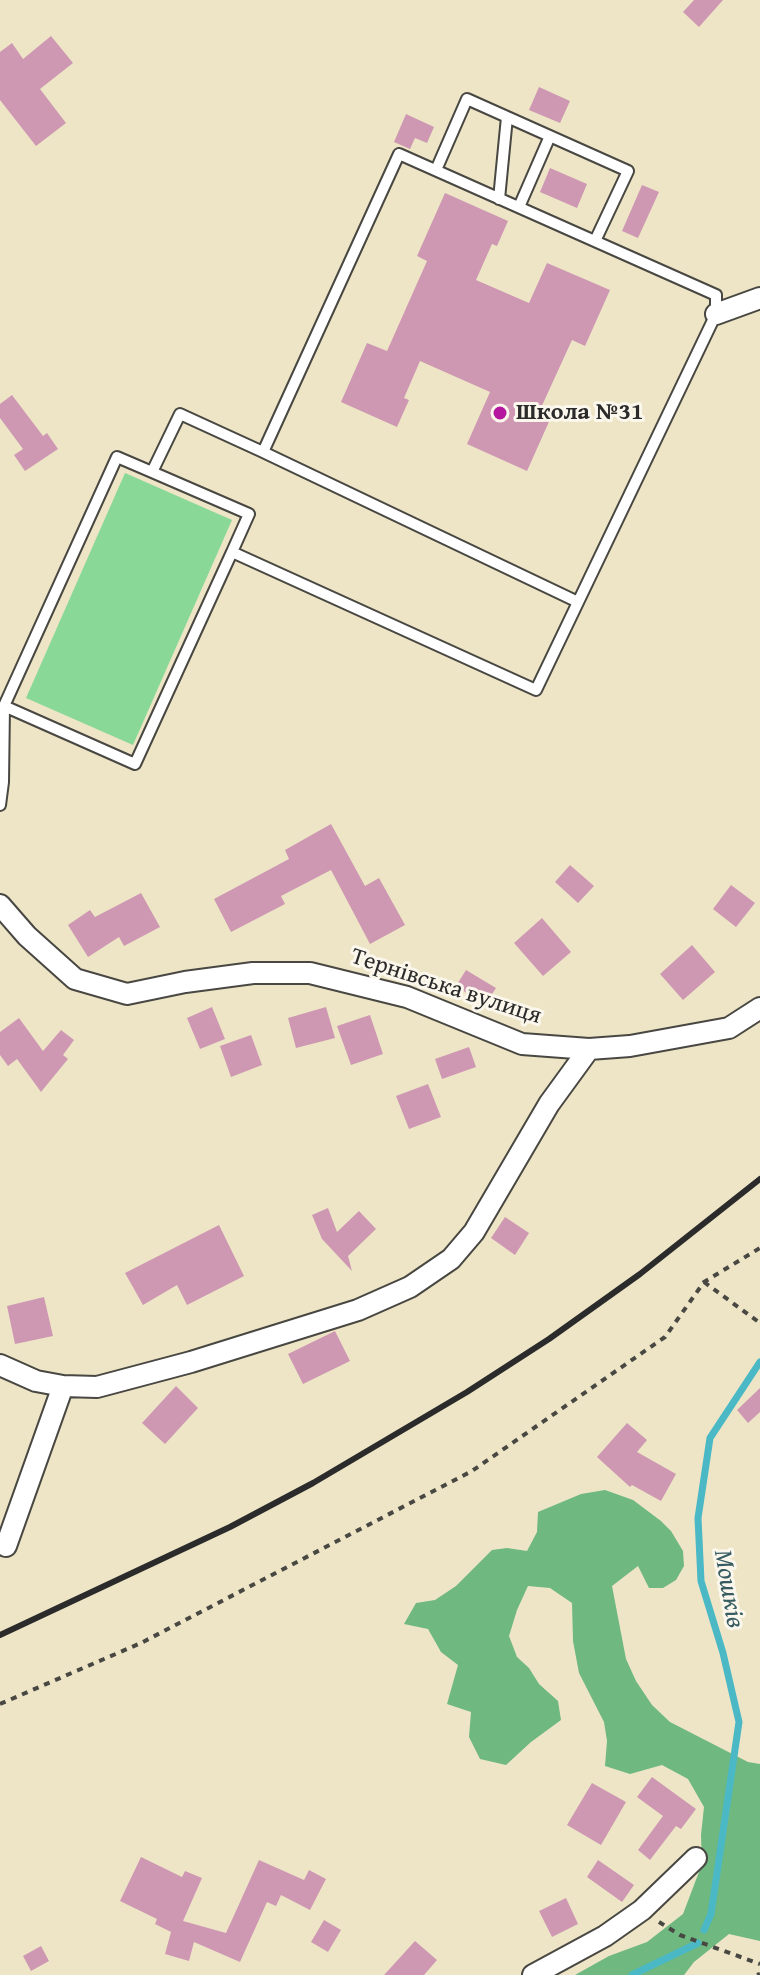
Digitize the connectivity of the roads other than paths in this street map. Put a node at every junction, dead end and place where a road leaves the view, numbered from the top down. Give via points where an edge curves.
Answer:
1 (507, 117) junction
2 (550, 136) junction
3 (436, 170) junction
4 (499, 199) junction
5 (519, 207) junction
6 (595, 241) junction
7 (760, 298) edge
8 (716, 314) junction
9 (263, 452) junction
10 (152, 472) junction
11 (232, 552) junction
12 (578, 602) junction
13 (4, 706) junction
14 (0, 805) edge
15 (0, 905) edge
16 (760, 1008) edge
17 (589, 1049) junction
18 (0, 1365) edge
19 (63, 1386) junction
20 (6, 1546) dead end
21 (696, 1858) dead end
22 (533, 1975) edge

1 - 2 lane
1 - 3 lane via 467,99
1 - 4 lane
2 - 5 lane
2 - 6 lane via 628,171
3 - 4 lane
3 - 9 lane via 399,154
4 - 5 lane
5 - 6 lane
6 - 8 lane via 716,295
7 - 8 street
8 - 12 lane
9 - 10 lane via 180,414
9 - 12 lane
10 - 11 lane via 249,514
10 - 13 lane via 117,457
11 - 12 lane via 536,690
11 - 13 lane via 135,764
13 - 14 lane
15 - 17 street, Тернівська вулиця via 75,979 127,994 253,973 310,973 407,997 522,1044
16 - 17 street, Тернівська вулиця via 729,1028
17 - 19 street via 549,1104 474,1232 451,1259 410,1287 358,1310 191,1362 97,1387
18 - 19 street
19 - 20 street
21 - 22 street via 642,1910

